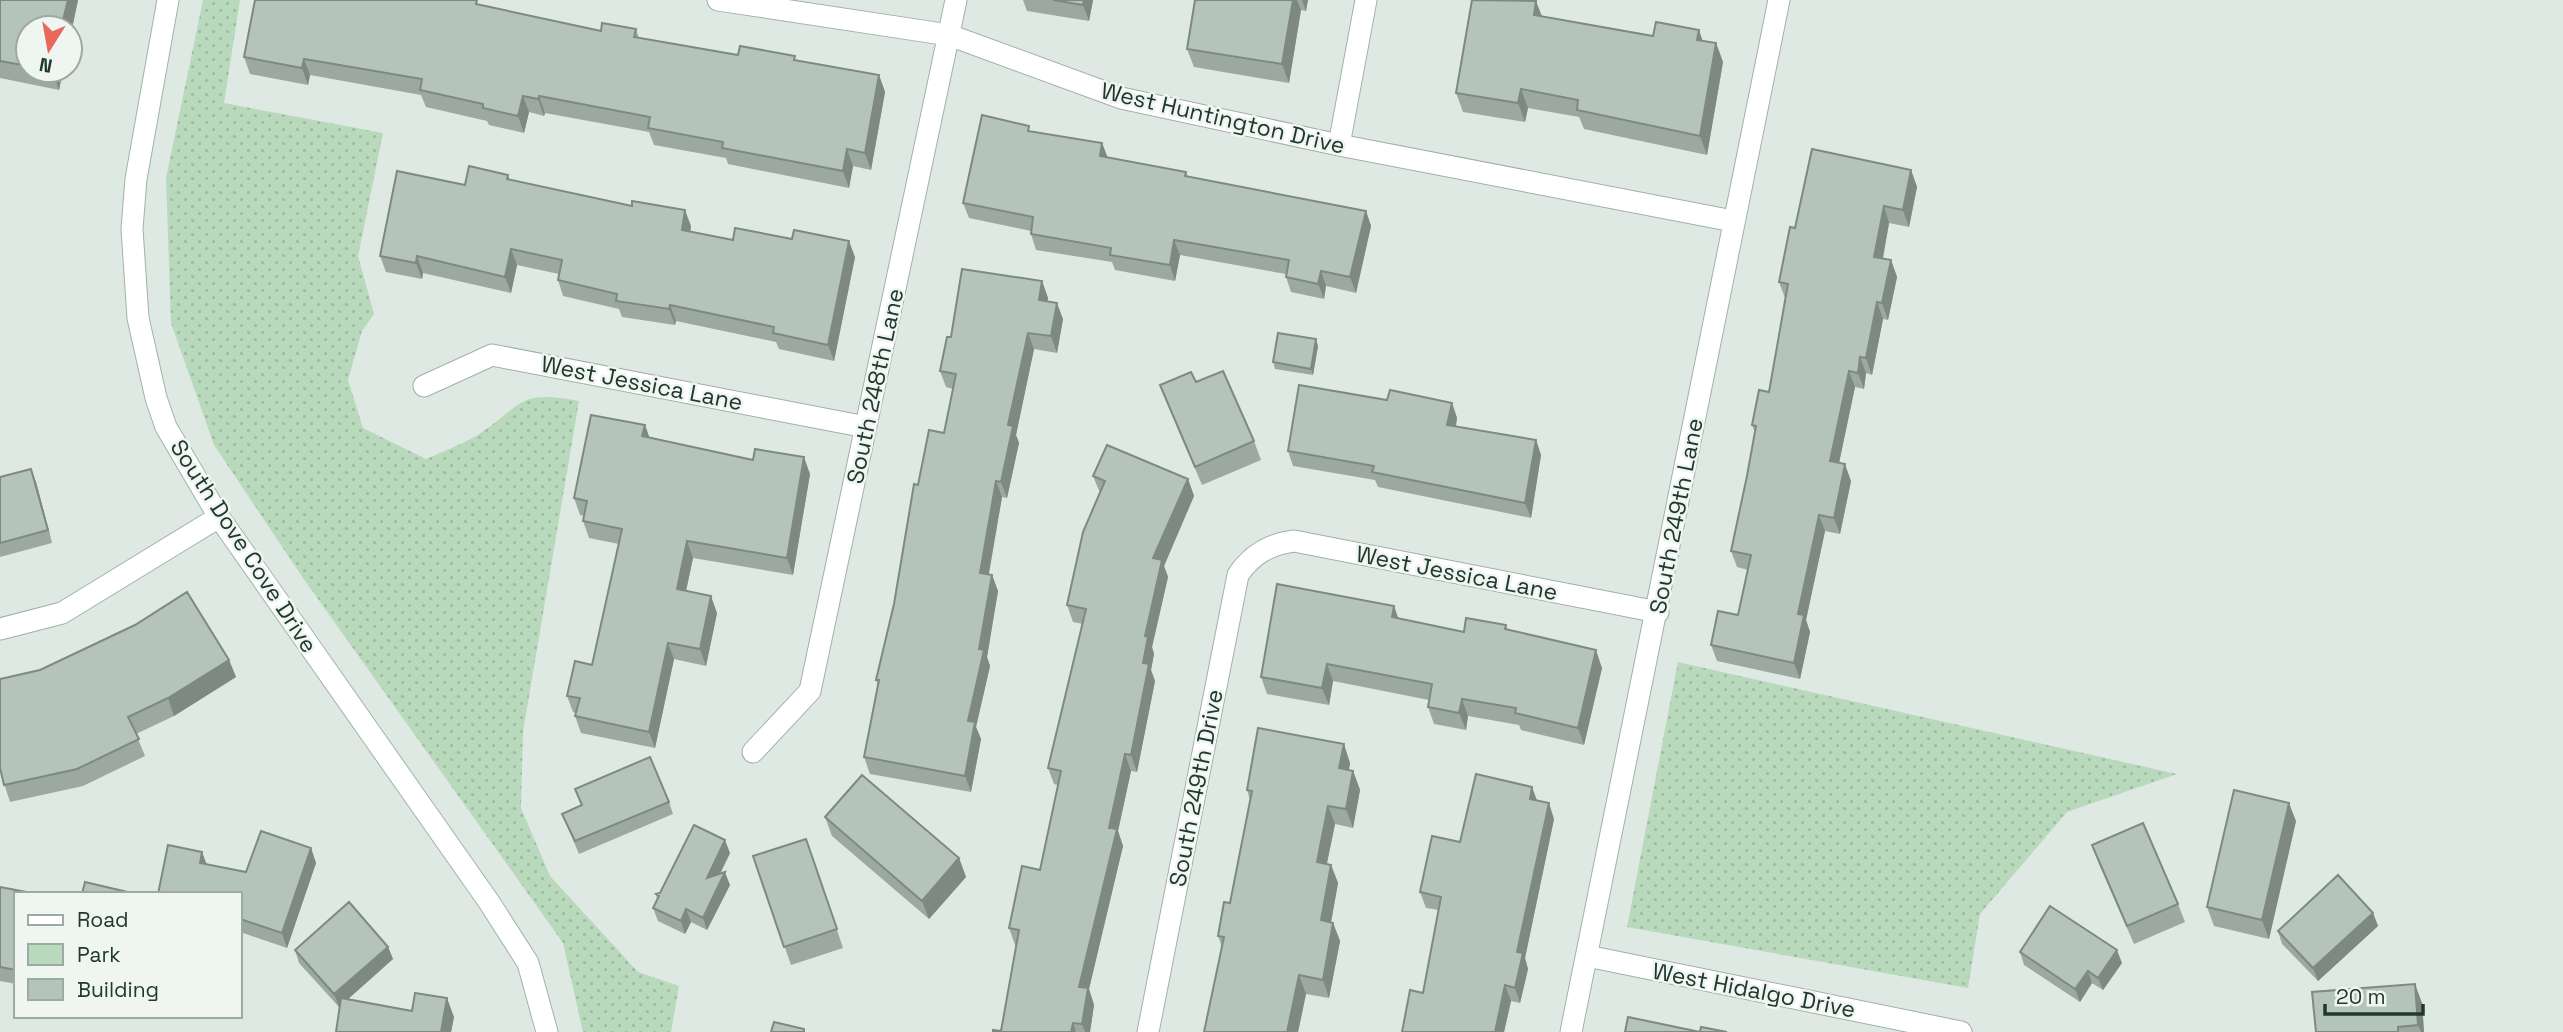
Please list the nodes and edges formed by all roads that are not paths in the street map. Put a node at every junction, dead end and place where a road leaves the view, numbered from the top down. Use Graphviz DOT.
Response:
graph roads {
  1 [pos="169,0"];
  2 [pos="718,0"];
  3 [pos="956,0"];
  4 [pos="1366,0"];
  5 [pos="1779,0"];
  6 [pos="949,35"];
  7 [pos="1339,145"];
  8 [pos="1733,221"];
  9 [pos="424,386"];
  10 [pos="866,427"];
  11 [pos="219,517"];
  12 [pos="1259,552"];
  13 [pos="1658,612"];
  14 [pos="0,629"];
  15 [pos="753,752"];
  16 [pos="1587,956"];
  17 [pos="547,1032"];
  18 [pos="1148,1032"];
  19 [pos="1572,1032"];
  20 [pos="1961,1032"];
  1 -- 11 [label="street, South Dove Cove Drive"];
  2 -- 6 [label="street, West Huntington Drive"];
  3 -- 6 [label="street, South 248th Lane"];
  4 -- 7 [label="street"];
  5 -- 8 [label="street, South 249th Lane"];
  6 -- 7 [label="street, West Huntington Drive"];
  6 -- 10 [label="street, South 248th Lane"];
  7 -- 8 [label="street, West Huntington Drive"];
  8 -- 13 [label="street, South 249th Lane"];
  9 -- 10 [label="street, West Jessica Lane"];
  10 -- 15 [label="street, South 248th Lane"];
  11 -- 14 [label="street"];
  11 -- 17 [label="street, South Dove Cove Drive"];
  12 -- 13 [label="street, West Jessica Lane"];
  12 -- 18 [label="street, South 249th Drive"];
  13 -- 16 [label="street, South 249th Lane"];
  16 -- 19 [label="street, South 249th Lane"];
  16 -- 20 [label="street, West Hidalgo Drive"];
}
